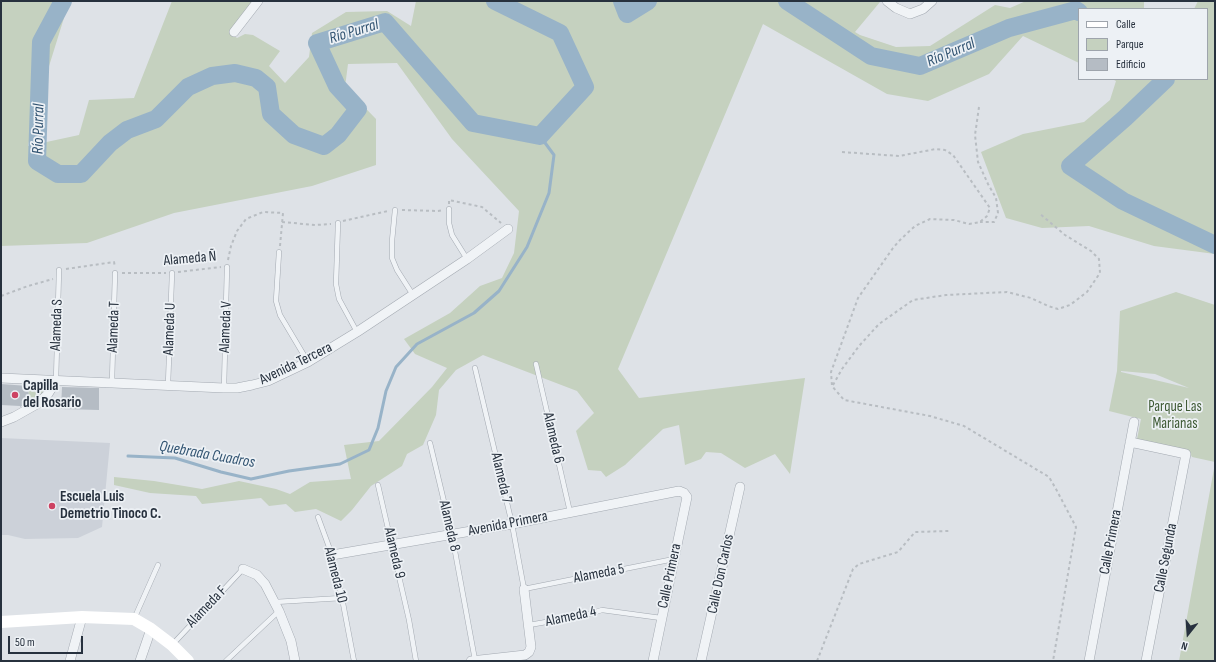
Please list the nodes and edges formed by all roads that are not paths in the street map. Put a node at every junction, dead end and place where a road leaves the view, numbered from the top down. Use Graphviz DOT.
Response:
graph roads {
  1 [pos="258,1"];
  2 [pos="887,1"];
  3 [pos="932,1"];
  4 [pos="234,32"];
  5 [pos="449,209"];
  6 [pos="395,210"];
  7 [pos="338,223"];
  8 [pos="508,228"];
  9 [pos="279,252"];
  10 [pos="467,259"];
  11 [pos="227,267"];
  12 [pos="59,270"];
  13 [pos="115,273"];
  14 [pos="172,273"];
  15 [pos="413,295"];
  16 [pos="357,332"];
  17 [pos="308,362"];
  18 [pos="536,364"];
  19 [pos="476,368"];
  20 [pos="1,378"];
  21 [pos="56,381"];
  22 [pos="112,382"];
  23 [pos="168,384"];
  24 [pos="224,388"];
  25 [pos="1,422"];
  26 [pos="1134,422"];
  27 [pos="1130,442"];
  28 [pos="430,444"];
  29 [pos="378,485"];
  30 [pos="740,487"];
  31 [pos="684,493"];
  32 [pos="570,512"];
  33 [pos="318,517"];
  34 [pos="512,524"];
  35 [pos="452,535"];
  36 [pos="393,545"];
  37 [pos="332,555"];
  38 [pos="674,559"];
  39 [pos="158,565"];
  40 [pos="243,569"];
  41 [pos="524,589"];
  42 [pos="342,598"];
  43 [pos="277,607"];
  44 [pos="82,617"];
  45 [pos="661,618"];
  46 [pos="134,619"];
  47 [pos="1,622"];
  48 [pos="529,625"];
  49 [pos="152,629"];
  50 [pos="172,645"];
  51 [pos="512,659"];
  52 [pos="70,661"];
  53 [pos="140,661"];
  54 [pos="188,661"];
  55 [pos="226,661"];
  56 [pos="295,661"];
  57 [pos="354,661"];
  58 [pos="416,661"];
  59 [pos="474,661"];
  60 [pos="653,661"];
  61 [pos="702,661"];
  62 [pos="1089,661"];
  63 [pos="1146,661"];
  1 -- 4 [label="street"];
  2 -- 3 [label="street"];
  5 -- 10 [label="lane"];
  6 -- 15 [label="lane"];
  7 -- 16 [label="lane"];
  8 -- 10 [label="street, Avenida Tercera"];
  9 -- 17 [label="lane"];
  10 -- 15 [label="street, Avenida Tercera"];
  11 -- 24 [label="lane, Alameda V"];
  12 -- 21 [label="lane, Alameda S"];
  13 -- 22 [label="lane, Alameda T"];
  14 -- 23 [label="lane, Alameda U"];
  15 -- 16 [label="street, Avenida Tercera"];
  16 -- 17 [label="street, Avenida Tercera"];
  17 -- 24 [label="street, Avenida Tercera"];
  18 -- 32 [label="lane, Alameda 6"];
  19 -- 34 [label="lane, Alameda 7"];
  20 -- 21 [label="street, Avenida Tercera"];
  21 -- 22 [label="street, Avenida Tercera"];
  21 -- 25 [label="street"];
  22 -- 23 [label="street, Avenida Tercera"];
  23 -- 24 [label="street, Avenida Tercera"];
  26 -- 27 [label="street, Calle Primera"];
  27 -- 62 [label="street, Calle Primera"];
  27 -- 63 [label="street, Calle Segunda"];
  28 -- 35 [label="lane, Alameda 8"];
  29 -- 36 [label="lane, Alameda 9"];
  30 -- 61 [label="street, Calle Don Carlos"];
  31 -- 32 [label="street, Avenida Primera"];
  31 -- 38 [label="street, Calle Primera"];
  32 -- 34 [label="street, Avenida Primera"];
  33 -- 37 [label="lane, Alameda 10"];
  34 -- 35 [label="street, Avenida Primera"];
  34 -- 41 [label="lane, Alameda 7"];
  35 -- 36 [label="street, Avenida Primera"];
  35 -- 59 [label="lane, Alameda 8"];
  36 -- 37 [label="street, Avenida Primera"];
  36 -- 58 [label="lane, Alameda 9"];
  37 -- 42 [label="lane, Alameda 10"];
  38 -- 41 [label="lane, Alameda 5"];
  38 -- 45 [label="street, Calle Primera"];
  39 -- 46 [label="lane"];
  40 -- 43 [label="street"];
  40 -- 50 [label="lane, Alameda F"];
  41 -- 48 [label="street"];
  42 -- 43 [label="lane"];
  42 -- 57 [label="lane, Alameda 10"];
  43 -- 55 [label="lane"];
  43 -- 56 [label="street"];
  44 -- 46 [label="street"];
  44 -- 47 [label="street"];
  44 -- 52 [label="street"];
  45 -- 48 [label="lane, Alameda 4"];
  45 -- 60 [label="street, Calle Primera"];
  46 -- 49 [label="street"];
  48 -- 51 [label="street"];
  49 -- 50 [label="street"];
  49 -- 53 [label="street"];
  50 -- 54 [label="street"];
  51 -- 59 [label="street"];
}
